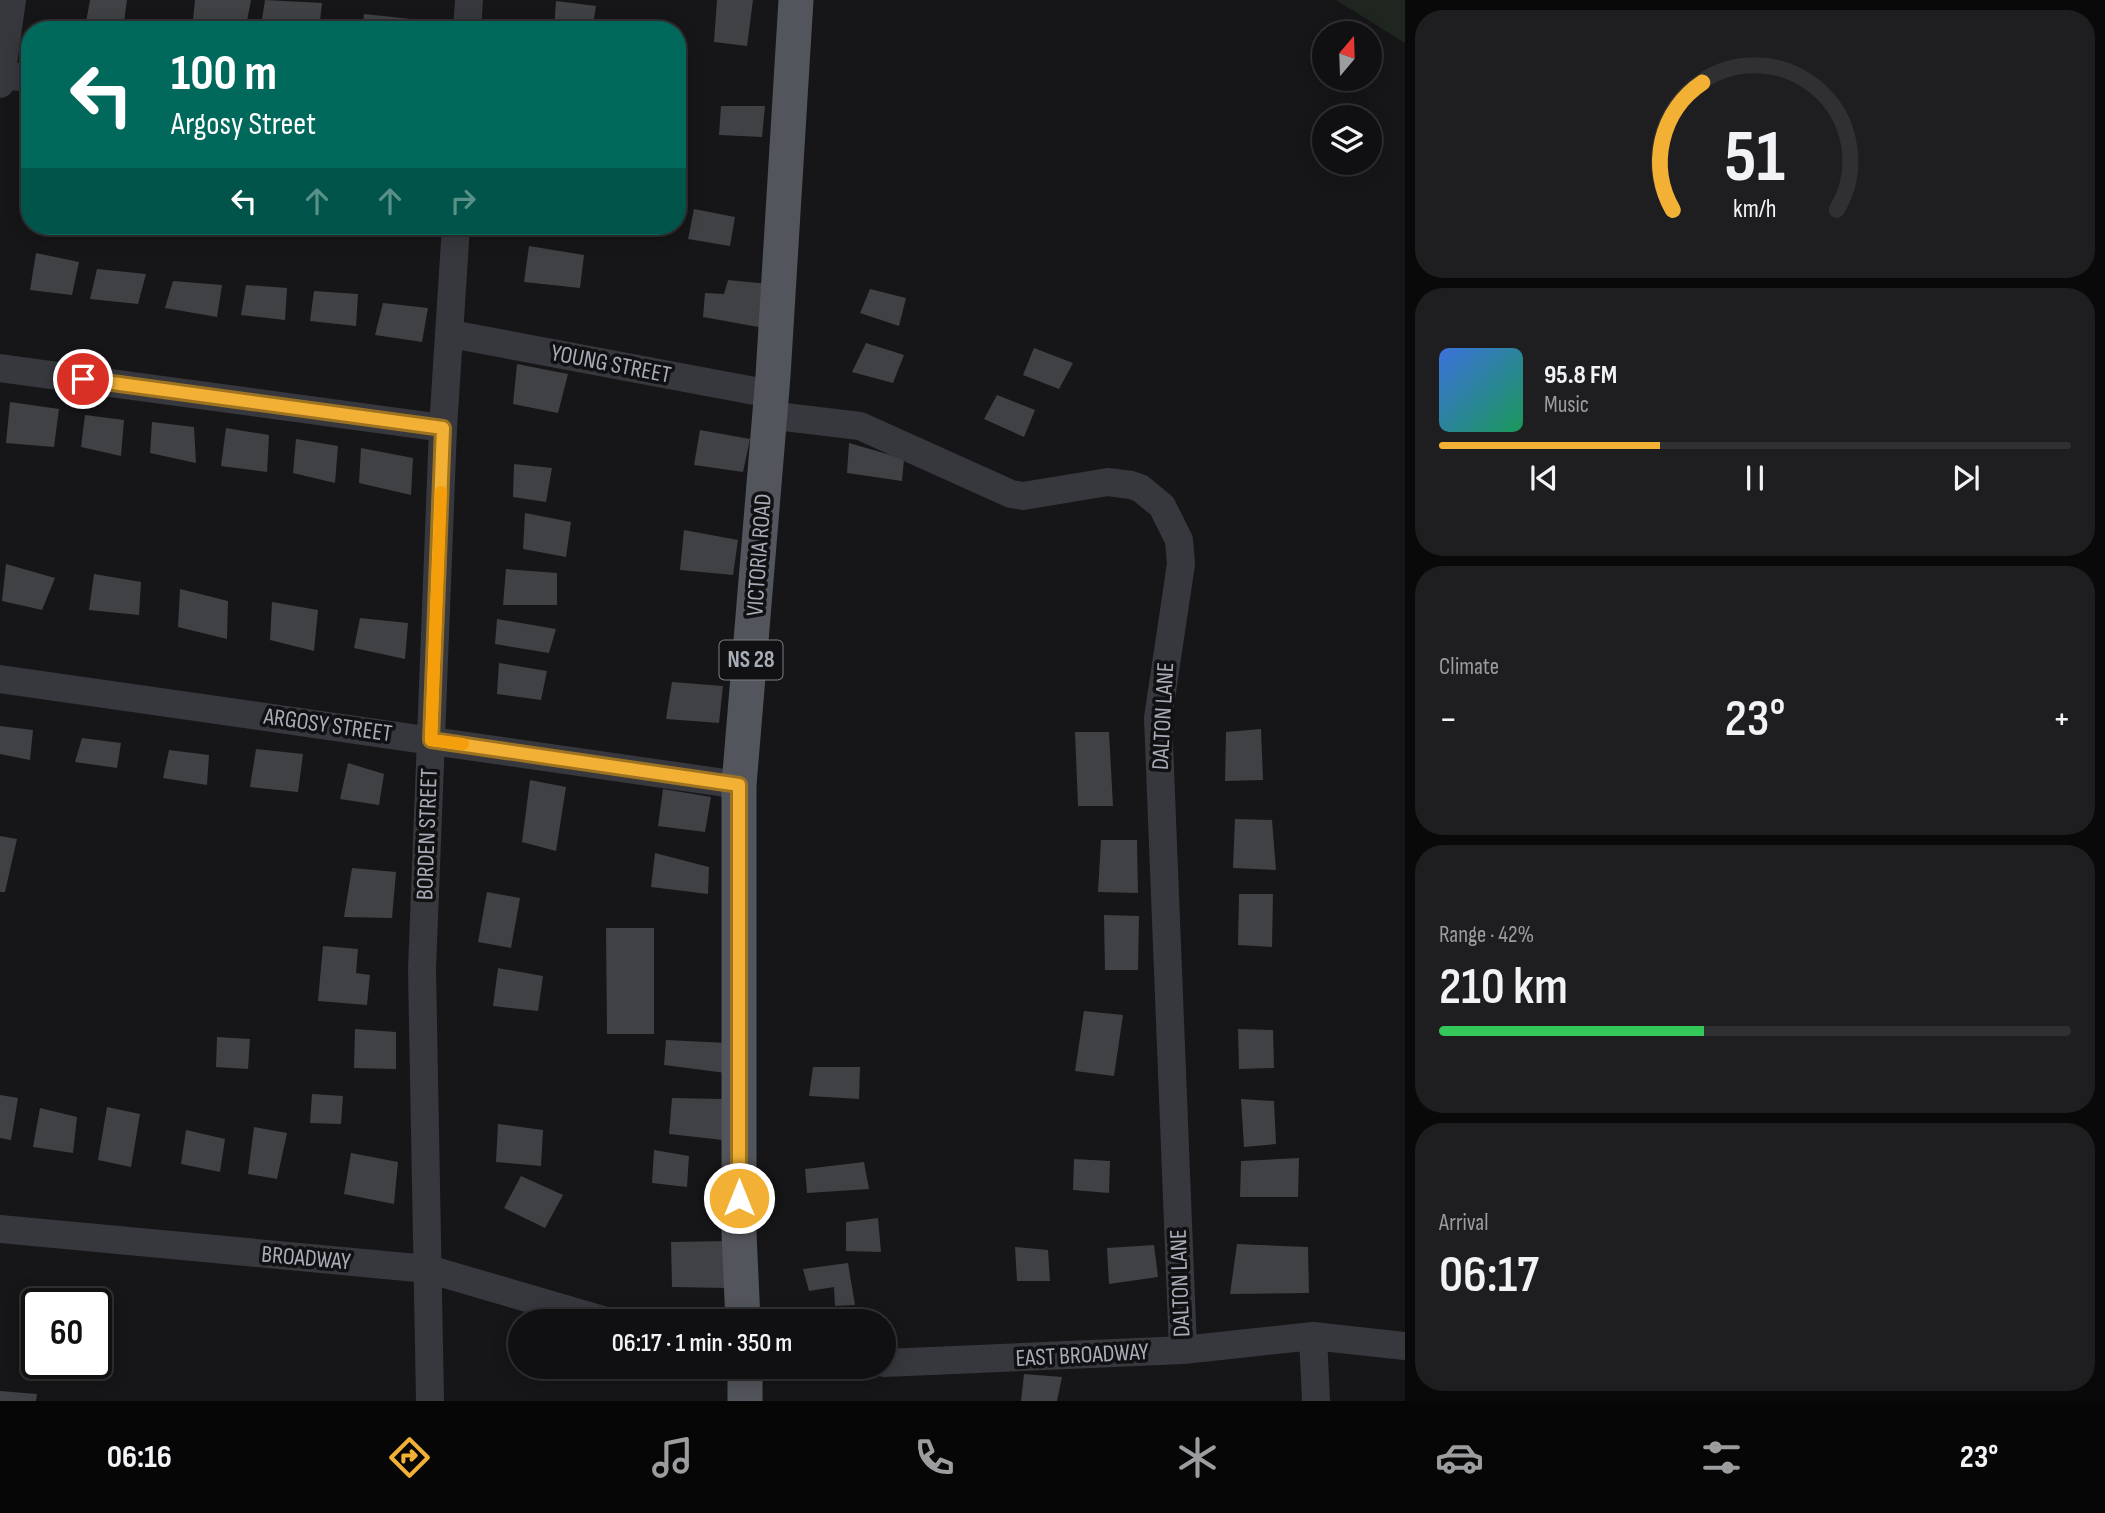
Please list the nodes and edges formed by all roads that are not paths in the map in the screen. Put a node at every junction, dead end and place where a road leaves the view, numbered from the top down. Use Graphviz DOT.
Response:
graph roads {
  1 [pos="12,0"];
  2 [pos="470,0"];
  3 [pos="796,0"];
  4 [pos="468,21"];
  5 [pos="21,78"];
  6 [pos="1,79"];
  7 [pos="456,235"];
  8 [pos="451,334"];
  9 [pos="0,368"];
  10 [pos="770,404"];
  11 [pos="443,428"];
  12 [pos="0,679"];
  13 [pos="431,740"];
  14 [pos="739,785"];
  15 [pos="0,1229"];
  16 [pos="428,1269"];
  17 [pos="565,1309"];
  18 [pos="742,1309"];
  19 [pos="1313,1336"];
  20 [pos="1405,1346"];
  21 [pos="1183,1350"];
  22 [pos="896,1362"];
  23 [pos="744,1379"];
  24 [pos="430,1401"];
  25 [pos="745,1401"];
  26 [pos="1316,1401"];
  1 -- 6 [label="street"];
  2 -- 4 [label="street"];
  3 -- 10 [label="main road, VICTORIA ROAD / NS 28"];
  5 -- 6 [label="street"];
  7 -- 8 [label="street, BORDEN STREET"];
  8 -- 10 [label="street, YOUNG STREET"];
  8 -- 11 [label="street, BORDEN STREET"];
  9 -- 11 [label="street"];
  10 -- 14 [label="main road, VICTORIA ROAD / NS 28"];
  10 -- 21 [label="street, DALTON LANE"];
  11 -- 13 [label="street, BORDEN STREET"];
  12 -- 13 [label="street, ARGOSY STREET"];
  13 -- 14 [label="street, ARGOSY STREET"];
  13 -- 16 [label="street, BORDEN STREET"];
  14 -- 18 [label="main road, VICTORIA ROAD / NS 28"];
  15 -- 16 [label="street, BROADWAY"];
  16 -- 17 [label="street, BROADWAY"];
  16 -- 24 [label="street, BORDEN STREET"];
  19 -- 20 [label="street, EAST BROADWAY"];
  19 -- 21 [label="street, EAST BROADWAY"];
  19 -- 26 [label="street"];
  21 -- 22 [label="street, EAST BROADWAY"];
  23 -- 25 [label="main road"];
}
